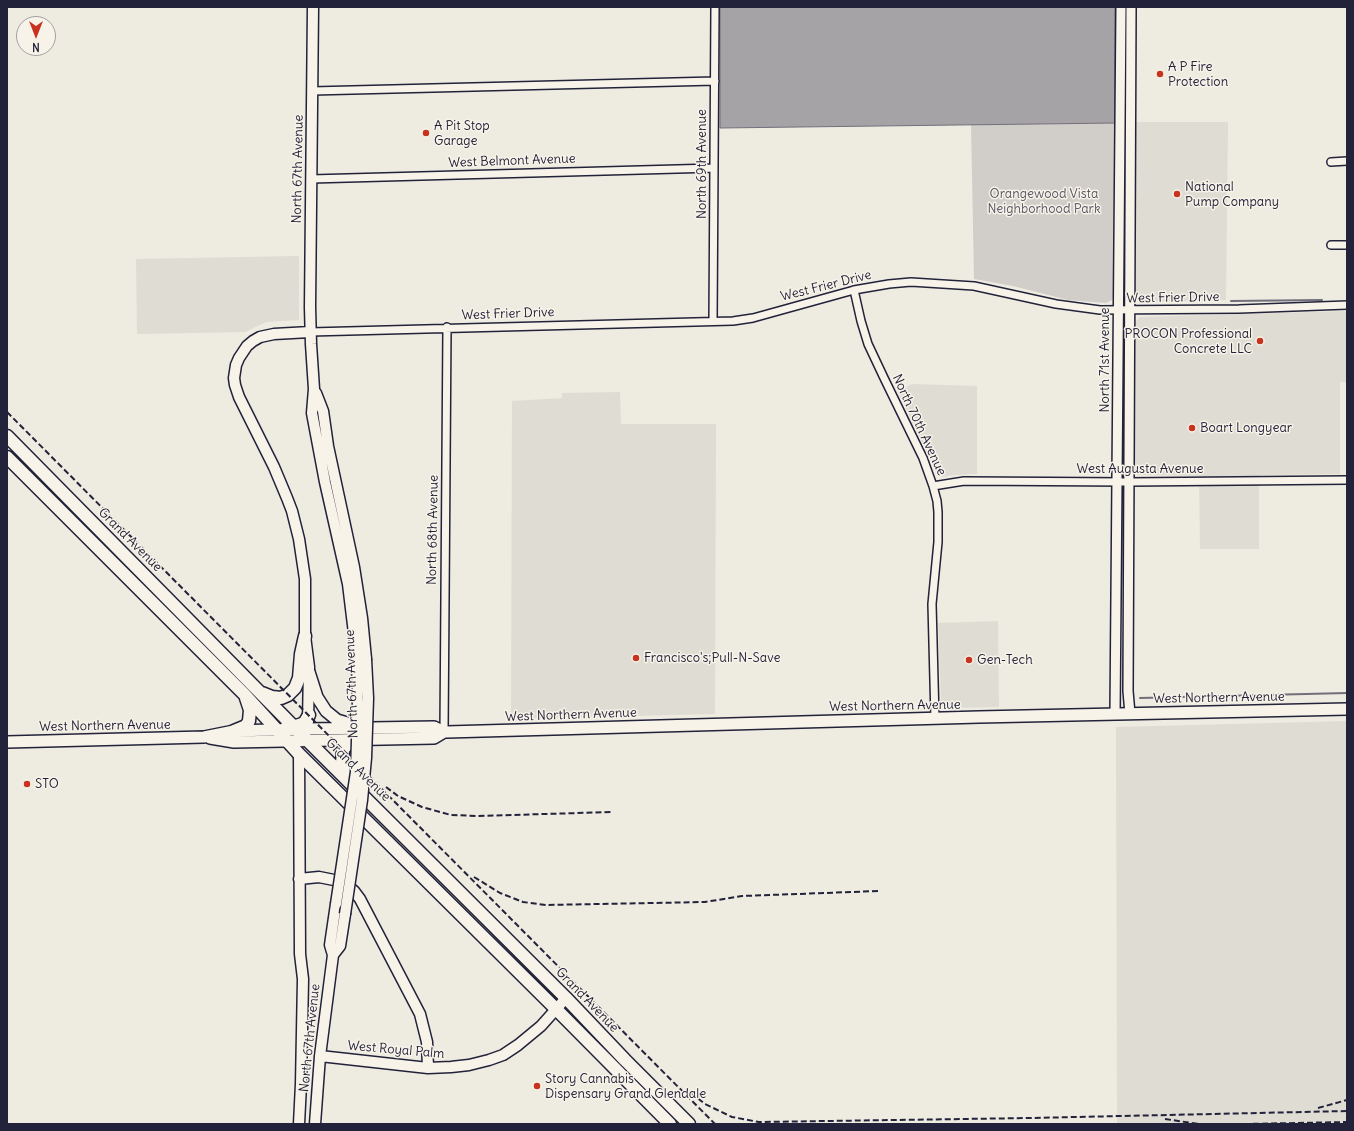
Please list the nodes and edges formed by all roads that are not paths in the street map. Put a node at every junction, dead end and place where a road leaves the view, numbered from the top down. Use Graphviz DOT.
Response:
graph roads {
  1 [pos="313,7"];
  2 [pos="715,7"];
  3 [pos="1121,7"];
  4 [pos="1131,7"];
  5 [pos="715,81"];
  6 [pos="312,91"];
  7 [pos="1347,161"];
  8 [pos="1331,162"];
  9 [pos="714,168"];
  10 [pos="311,179"];
  11 [pos="1119,219"];
  12 [pos="1130,219"];
  13 [pos="1331,245"];
  14 [pos="1347,245"];
  15 [pos="854,290"];
  16 [pos="1347,306"];
  17 [pos="1118,310"];
  18 [pos="1130,310"];
  19 [pos="713,321"];
  20 [pos="447,327"];
  21 [pos="310,332"];
  22 [pos="1118,379"];
  23 [pos="1130,379"];
  24 [pos="7,436"];
  25 [pos="7,457"];
  26 [pos="1347,480"];
  27 [pos="1118,482"];
  28 [pos="1129,482"];
  29 [pos="933,486"];
  30 [pos="305,636"];
  31 [pos="362,658"];
  32 [pos="309,672"];
  33 [pos="262,693"];
  34 [pos="245,696"];
  35 [pos="1347,709"];
  36 [pos="1115,714"];
  37 [pos="1130,714"];
  38 [pos="309,715"];
  39 [pos="935,719"];
  40 [pos="268,721"];
  41 [pos="376,728"];
  42 [pos="277,730"];
  43 [pos="234,731"];
  44 [pos="302,732"];
  45 [pos="444,732"];
  46 [pos="204,737"];
  47 [pos="361,739"];
  48 [pos="287,741"];
  49 [pos="7,742"];
  50 [pos="299,754"];
  51 [pos="360,792"];
  52 [pos="299,879"];
  53 [pos="333,955"];
  54 [pos="566,998"];
  55 [pos="556,1009"];
  56 [pos="320,1056"];
  57 [pos="428,1068"];
  58 [pos="299,1124"];
  59 [pos="315,1124"];
  60 [pos="670,1124"];
  61 [pos="689,1124"];
  1 -- 6 [label="main road, North 67th Avenue"];
  2 -- 5 [label="street, North 69th Avenue"];
  3 -- 11 [label="street, North 71st Avenue"];
  4 -- 12 [label="street, North 71st Avenue"];
  5 -- 6 [label="street"];
  5 -- 9 [label="street, North 69th Avenue"];
  6 -- 10 [label="main road, North 67th Avenue"];
  7 -- 8 [label="street"];
  9 -- 10 [label="street, West Belmont Avenue"];
  9 -- 19 [label="street, North 69th Avenue"];
  10 -- 21 [label="main road, North 67th Avenue"];
  11 -- 12 [label="street"];
  11 -- 17 [label="street, North 71st Avenue"];
  12 -- 18 [label="street, North 71st Avenue"];
  13 -- 14 [label="street"];
  15 -- 17 [label="street, West Frier Drive"];
  15 -- 19 [label="street, West Frier Drive"];
  15 -- 29 [label="street, North 70th Avenue"];
  16 -- 18 [label="street, West Frier Drive"];
  17 -- 18 [label="street, West Frier Drive"];
  17 -- 22 [label="street, North 71st Avenue"];
  18 -- 23 [label="street, North 71st Avenue"];
  19 -- 20 [label="street, West Frier Drive"];
  20 -- 21 [label="street, West Frier Drive"];
  20 -- 45 [label="street, North 68th Avenue"];
  21 -- 30 [label="main road"];
  21 -- 31 [label="main road, North 67th Avenue"];
  22 -- 23 [label="street"];
  22 -- 27 [label="street, North 71st Avenue"];
  23 -- 28 [label="street, North 71st Avenue"];
  24 -- 33 [label="highway, Grand Avenue"];
  25 -- 34 [label="highway"];
  26 -- 28 [label="street, West Augusta Avenue"];
  27 -- 28 [label="street, West Augusta Avenue"];
  27 -- 29 [label="street, West Augusta Avenue"];
  27 -- 36 [label="street, North 71st Avenue"];
  28 -- 37 [label="street, North 71st Avenue"];
  29 -- 39 [label="street, North 70th Avenue"];
  30 -- 32 [label="main road"];
  30 -- 33 [label="highway"];
  31 -- 53 [label="main road, North 67th Avenue, bridge"];
  31 -- 53 [label="main road, North 67th Avenue, bridge"];
  32 -- 38 [label="main road"];
  32 -- 41 [label="main road"];
  33 -- 44 [label="highway, Grand Avenue"];
  34 -- 40 [label="highway"];
  34 -- 43 [label="highway"];
  35 -- 37 [label="main road, West Northern Avenue"];
  36 -- 37 [label="main road, West Northern Avenue"];
  36 -- 39 [label="main road, West Northern Avenue"];
  38 -- 44 [label="highway"];
  39 -- 45 [label="main road, West Northern Avenue"];
  40 -- 42 [label="highway"];
  40 -- 44 [label="highway"];
  41 -- 44 [label="main road, West Northern Avenue"];
  41 -- 45 [label="main road, West Northern Avenue"];
  42 -- 43 [label="main road, West Northern Avenue"];
  42 -- 44 [label="main road, West Northern Avenue"];
  42 -- 48 [label="highway"];
  43 -- 46 [label="main road, West Northern Avenue"];
  44 -- 47 [label="main road, West Northern Avenue"];
  44 -- 48 [label="main road, West Northern Avenue"];
  44 -- 50 [label="main road"];
  44 -- 51 [label="highway, Grand Avenue"];
  45 -- 47 [label="main road, West Northern Avenue"];
  46 -- 48 [label="main road, West Northern Avenue"];
  46 -- 49 [label="main road, West Northern Avenue"];
  47 -- 51 [label="highway"];
  48 -- 50 [label="highway"];
  50 -- 52 [label="main road, North 67th Avenue"];
  50 -- 55 [label="highway"];
  51 -- 54 [label="highway, Grand Avenue"];
  52 -- 57 [label="main road"];
  52 -- 58 [label="main road, North 67th Avenue"];
  53 -- 56 [label="main road, North 67th Avenue"];
  54 -- 55 [label="main road, West Royal Palm"];
  54 -- 61 [label="highway, Grand Avenue"];
  55 -- 57 [label="main road, West Royal Palm"];
  55 -- 60 [label="highway"];
  56 -- 57 [label="main road, West Royal Palm"];
  56 -- 59 [label="main road, North 67th Avenue"];
}
